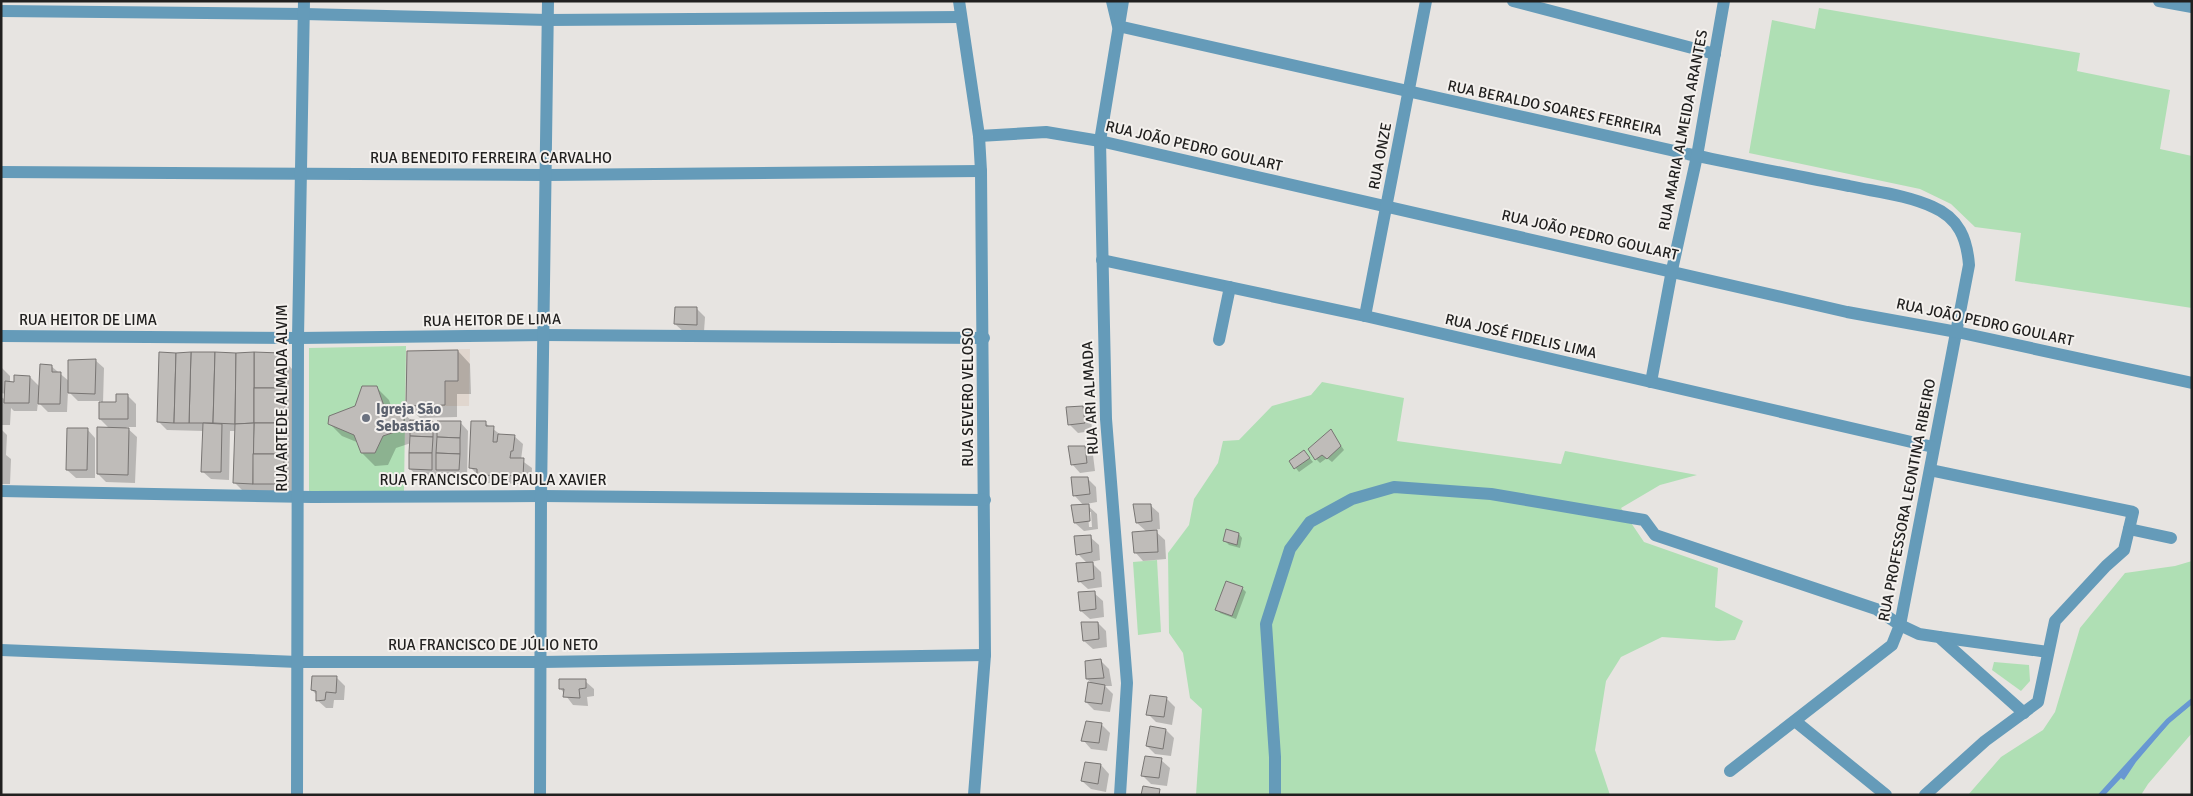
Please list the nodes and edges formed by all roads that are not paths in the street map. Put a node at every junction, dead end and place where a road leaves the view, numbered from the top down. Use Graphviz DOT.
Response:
graph roads {
  1 [pos="548,1"];
  2 [pos="959,1"];
  3 [pos="1112,1"];
  4 [pos="1123,1"];
  5 [pos="1426,1"];
  6 [pos="1513,1"];
  7 [pos="1724,1"];
  8 [pos="2159,1"];
  9 [pos="2192,7"];
  10 [pos="304,8"];
  11 [pos="1,11"];
  12 [pos="961,17"];
  13 [pos="548,20"];
  14 [pos="1118,26"];
  15 [pos="1715,54"];
  16 [pos="1409,93"];
  17 [pos="979,136"];
  18 [pos="1100,141"];
  19 [pos="1697,156"];
  20 [pos="981,171"];
  21 [pos="1,172"];
  22 [pos="302,174"];
  23 [pos="546,175"];
  24 [pos="1387,205"];
  25 [pos="1967,246"];
  26 [pos="1102,260"];
  27 [pos="1672,270"];
  28 [pos="1230,287"];
  29 [pos="1365,316"];
  30 [pos="1957,332"];
  31 [pos="544,335"];
  32 [pos="1,336"];
  33 [pos="298,338"];
  34 [pos="984,338"];
  35 [pos="1220,340"];
  36 [pos="1651,382"];
  37 [pos="2192,383"];
  38 [pos="1933,446"];
  39 [pos="1930,470"];
  40 [pos="1,492"];
  41 [pos="541,496"];
  42 [pos="298,497"];
  43 [pos="985,500"];
  44 [pos="2129,529"];
  45 [pos="2171,538"];
  46 [pos="1900,625"];
  47 [pos="1939,637"];
  48 [pos="1,650"];
  49 [pos="2048,652"];
  50 [pos="985,655"];
  51 [pos="298,662"];
  52 [pos="542,662"];
  53 [pos="2024,713"];
  54 [pos="1795,721"];
  55 [pos="1730,771"];
  56 [pos="297,795"];
  57 [pos="540,795"];
  58 [pos="974,795"];
  59 [pos="1120,795"];
  60 [pos="1275,795"];
  61 [pos="1886,795"];
  62 [pos="1925,795"];
  1 -- 13 [label="street"];
  2 -- 12 [label="street, RUA SEVERO VELOSO"];
  3 -- 14 [label="street"];
  4 -- 14 [label="street, RUA ARI ALMADA"];
  5 -- 16 [label="street, RUA ONZE"];
  6 -- 15 [label="street"];
  7 -- 15 [label="street, RUA MARIA ALMEIDA ARANTES"];
  8 -- 9 [label="street"];
  10 -- 11 [label="street"];
  10 -- 13 [label="street"];
  10 -- 22 [label="street, RUA ARTEDE ALMADA ALVIM"];
  12 -- 13 [label="street"];
  12 -- 17 [label="street, RUA SEVERO VELOSO"];
  13 -- 23 [label="street"];
  14 -- 16 [label="street, RUA BERALDO SOARES FERREIRA"];
  14 -- 18 [label="street, RUA ARI ALMADA"];
  15 -- 19 [label="street, RUA MARIA ALMEIDA ARANTES"];
  16 -- 19 [label="street, RUA BERALDO SOARES FERREIRA"];
  16 -- 24 [label="street, RUA ONZE"];
  17 -- 18 [label="street, RUA JOÃO PEDRO GOULART"];
  17 -- 20 [label="street, RUA SEVERO VELOSO"];
  18 -- 24 [label="street, RUA JOÃO PEDRO GOULART"];
  18 -- 26 [label="street, RUA ARI ALMADA"];
  19 -- 25 [label="street, RUA BERALDO SOARES FERREIRA"];
  19 -- 27 [label="street, RUA MARIA ALMEIDA ARANTES"];
  20 -- 23 [label="street, RUA BENEDITO FERREIRA CARVALHO"];
  20 -- 34 [label="street, RUA SEVERO VELOSO"];
  21 -- 22 [label="street, RUA BENEDITO FERREIRA CARVALHO"];
  22 -- 23 [label="street, RUA BENEDITO FERREIRA CARVALHO"];
  22 -- 33 [label="street, RUA ARTEDE ALMADA ALVIM"];
  23 -- 31 [label="street"];
  24 -- 27 [label="street, RUA JOÃO PEDRO GOULART"];
  24 -- 29 [label="street, RUA ONZE"];
  25 -- 30 [label="street, RUA PROFESSORA LEONTINA RIBEIRO"];
  26 -- 28 [label="street, RUA JOSÉ FIDELIS LIMA"];
  26 -- 59 [label="street, RUA ARI ALMADA"];
  27 -- 30 [label="street, RUA JOÃO PEDRO GOULART"];
  27 -- 36 [label="street, RUA MARIA ALMEIDA ARANTES"];
  28 -- 29 [label="street, RUA JOSÉ FIDELIS LIMA"];
  28 -- 35 [label="street"];
  29 -- 36 [label="street, RUA JOSÉ FIDELIS LIMA"];
  30 -- 37 [label="street, RUA JOÃO PEDRO GOULART"];
  30 -- 38 [label="street, RUA PROFESSORA LEONTINA RIBEIRO"];
  31 -- 33 [label="street, RUA HEITOR DE LIMA"];
  31 -- 34 [label="street, RUA HEITOR DE LIMA"];
  31 -- 41 [label="street"];
  32 -- 33 [label="street, RUA HEITOR DE LIMA"];
  33 -- 42 [label="street, RUA ARTEDE ALMADA ALVIM"];
  34 -- 43 [label="street, RUA SEVERO VELOSO"];
  36 -- 38 [label="street, RUA JOSÉ FIDELIS LIMA"];
  38 -- 39 [label="street, RUA PROFESSORA LEONTINA RIBEIRO"];
  39 -- 44 [label="street"];
  39 -- 46 [label="street, RUA PROFESSORA LEONTINA RIBEIRO"];
  40 -- 42 [label="street, RUA FRANCISCO DE PAULA XAVIER"];
  41 -- 42 [label="street, RUA FRANCISCO DE PAULA XAVIER"];
  41 -- 43 [label="street, RUA FRANCISCO DE PAULA XAVIER"];
  41 -- 52 [label="street"];
  42 -- 51 [label="street, RUA ARTEDE ALMADA ALVIM"];
  43 -- 50 [label="street, RUA SEVERO VELOSO"];
  44 -- 45 [label="street"];
  44 -- 49 [label="street"];
  46 -- 47 [label="street"];
  46 -- 54 [label="street, RUA PROFESSORA LEONTINA RIBEIRO"];
  46 -- 60 [label="street"];
  47 -- 49 [label="street"];
  47 -- 53 [label="street"];
  48 -- 51 [label="street, RUA FRANCISCO DE JÚLIO NETO"];
  49 -- 53 [label="street"];
  50 -- 52 [label="street, RUA FRANCISCO DE JÚLIO NETO"];
  50 -- 58 [label="street, RUA SEVERO VELOSO"];
  51 -- 52 [label="street, RUA FRANCISCO DE JÚLIO NETO"];
  51 -- 56 [label="street, RUA ARTEDE ALMADA ALVIM"];
  52 -- 57 [label="street"];
  53 -- 62 [label="street"];
  54 -- 55 [label="street, RUA PROFESSORA LEONTINA RIBEIRO"];
  54 -- 61 [label="street"];
}
